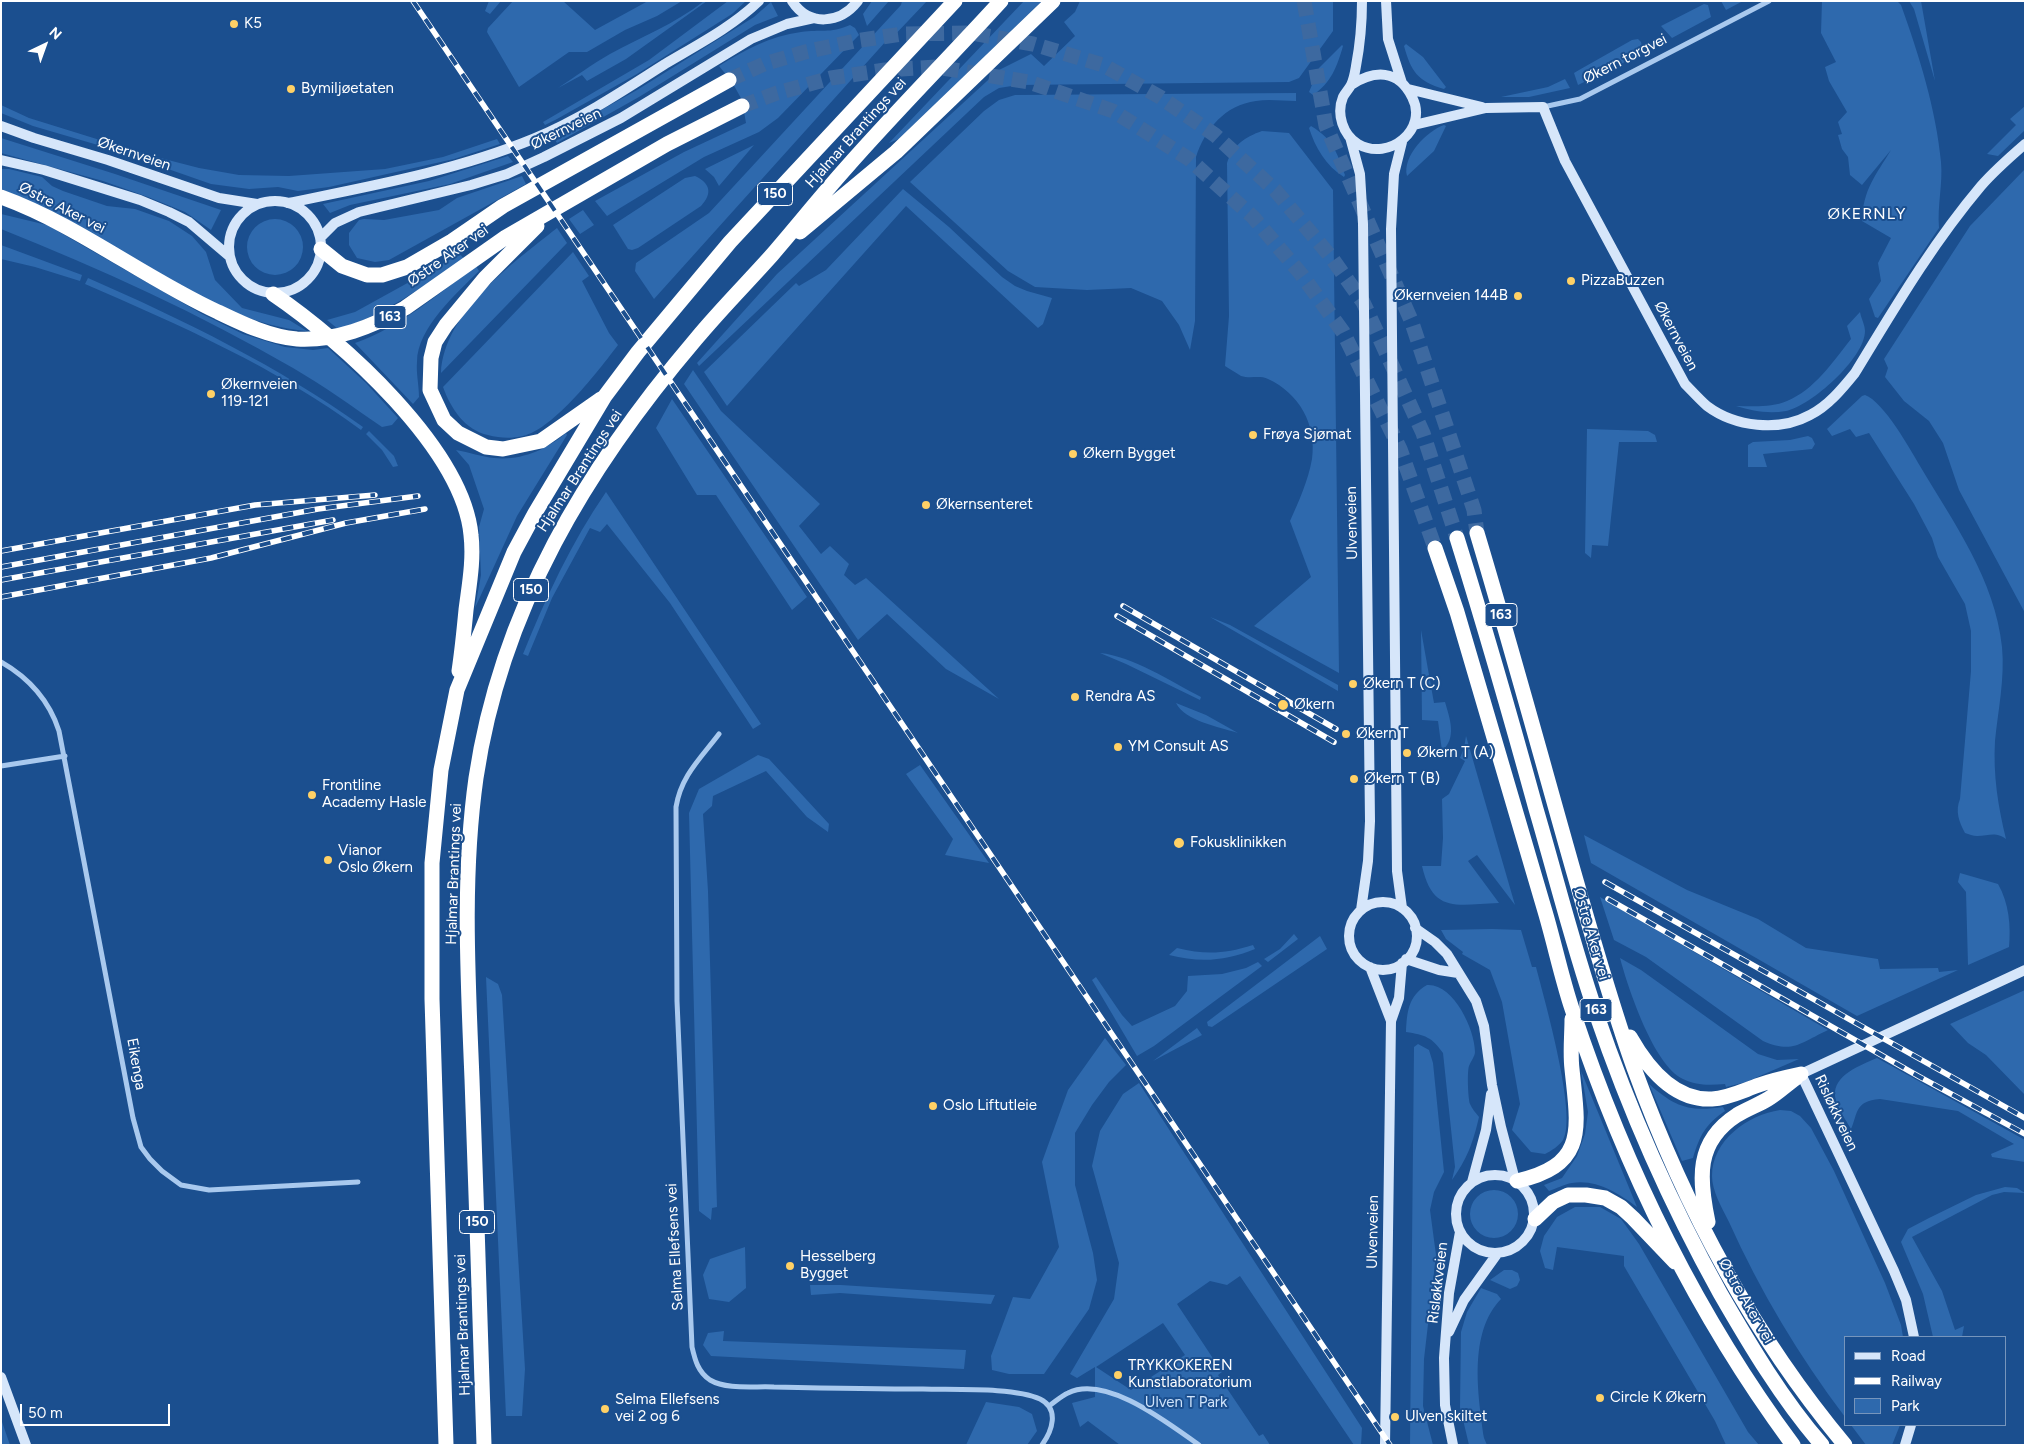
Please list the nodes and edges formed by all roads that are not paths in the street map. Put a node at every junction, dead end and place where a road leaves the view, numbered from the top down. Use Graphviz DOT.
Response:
graph roads {
  1 [pos="759,1"];
  2 [pos="792,1"];
  3 [pos="858,1"];
  4 [pos="955,1"];
  5 [pos="1002,1"];
  6 [pos="1053,1"];
  7 [pos="1362,1"];
  8 [pos="1386,1"];
  9 [pos="1769,1"];
  10 [pos="814,18"];
  11 [pos="729,80"];
  12 [pos="1351,85"];
  13 [pos="1405,86"];
  14 [pos="742,106"];
  15 [pos="1486,108"];
  16 [pos="1543,108"];
  17 [pos="1414,125"];
  18 [pos="1,126"];
  19 [pos="1350,137"];
  20 [pos="1402,142"];
  21 [pos="2025,144"];
  22 [pos="1,160"];
  23 [pos="1,197"];
  24 [pos="288,203"];
  25 [pos="257,204"];
  26 [pos="557,207"];
  27 [pos="320,243"];
  28 [pos="774,253"];
  29 [pos="229,256"];
  30 [pos="273,294"];
  31 [pos="605,396"];
  32 [pos="1478,533"];
  33 [pos="1457,538"];
  34 [pos="1435,548"];
  35 [pos="1,662"];
  36 [pos="457,690"];
  37 [pos="719,734"];
  38 [pos="65,756"];
  39 [pos="1,766"];
  40 [pos="1402,908"];
  41 [pos="1360,910"];
  42 [pos="1415,928"];
  43 [pos="1404,961"];
  44 [pos="1370,967"];
  45 [pos="2025,970"];
  46 [pos="1458,973"];
  47 [pos="1572,1007"];
  48 [pos="1616,1014"];
  49 [pos="1391,1020"];
  50 [pos="1801,1074"];
  51 [pos="1492,1086"];
  52 [pos="1516,1180"];
  53 [pos="358,1182"];
  54 [pos="1472,1182"];
  55 [pos="1535,1218"];
  56 [pos="1460,1232"];
  57 [pos="1711,1241"];
  58 [pos="1497,1254"];
  59 [pos="1686,1274"];
  60 [pos="1914,1336"];
  61 [pos="1447,1338"];
  62 [pos="1,1377"];
  63 [pos="1049,1406"];
  64 [pos="1911,1426"];
  65 [pos="26,1445"];
  66 [pos="446,1445"];
  67 [pos="484,1445"];
  68 [pos="1042,1445"];
  69 [pos="1198,1445"];
  70 [pos="1385,1445"];
  71 [pos="1453,1445"];
  72 [pos="1793,1445"];
  73 [pos="1822,1445"];
  74 [pos="1845,1445"];
  75 [pos="1905,1445"];
  1 -- 24 [label="main road, Økernveien"];
  2 -- 10 [label="main road"];
  3 -- 10 [label="main road, Økernveien"];
  4 -- 31 [label="highway, Hjalmar Brantings vei / 150"];
  5 -- 28 [label="highway, Hjalmar Brantings vei / 150"];
  6 -- 28 [label="highway"];
  7 -- 12 [label="main road, Ulvenveien"];
  8 -- 13 [label="main road"];
  9 -- 16 [label="street, Økern torgvei"];
  10 -- 27 [label="main road, Økernveien"];
  11 -- 27 [label="highway, Østre Aker vei"];
  12 -- 13 [label="main road"];
  12 -- 19 [label="main road, Ulvenveien"];
  13 -- 15 [label="main road, Økern torgvei"];
  13 -- 17 [label="main road"];
  14 -- 26 [label="highway, Østre Aker vei / 163"];
  15 -- 16 [label="main road, Økern torgvei"];
  15 -- 17 [label="main road, Økern torgvei"];
  16 -- 21 [label="main road, Økernveien"];
  17 -- 20 [label="main road"];
  18 -- 25 [label="main road, Økernveien"];
  19 -- 20 [label="main road"];
  19 -- 41 [label="main road, Ulvenveien"];
  20 -- 40 [label="main road"];
  22 -- 29 [label="main road"];
  23 -- 26 [label="highway, Østre Aker vei / 163"];
  24 -- 25 [label="main road"];
  24 -- 27 [label="main road"];
  25 -- 29 [label="main road"];
  26 -- 31 [label="highway"];
  27 -- 30 [label="main road"];
  28 -- 67 [label="highway, Hjalmar Brantings vei / 150"];
  29 -- 30 [label="main road"];
  30 -- 36 [label="highway"];
  31 -- 36 [label="highway, Hjalmar Brantings vei / 150"];
  32 -- 48 [label="highway, 163"];
  33 -- 73 [label="highway, Østre Aker vei / 163"];
  34 -- 47 [label="highway, 163"];
  35 -- 38 [label="street, Eikenga"];
  36 -- 66 [label="highway, Hjalmar Brantings vei / 150"];
  37 -- 63 [label="street, Selma Ellefsens vei"];
  38 -- 39 [label="street"];
  38 -- 53 [label="street, Eikenga"];
  40 -- 41 [label="main road"];
  40 -- 42 [label="main road"];
  41 -- 44 [label="main road, Ulvenveien"];
  42 -- 43 [label="main road, Ulvenveien"];
  42 -- 46 [label="main road, Risløkkveien"];
  43 -- 44 [label="main road"];
  43 -- 46 [label="main road"];
  43 -- 49 [label="main road, Ulvenveien"];
  44 -- 49 [label="main road, Ulvenveien"];
  45 -- 50 [label="main road, Risløkkveien"];
  46 -- 51 [label="main road, Risløkkveien"];
  47 -- 52 [label="highway"];
  47 -- 59 [label="highway, 163"];
  48 -- 50 [label="highway"];
  48 -- 57 [label="highway, 163"];
  49 -- 70 [label="main road, Ulvenveien"];
  50 -- 57 [label="highway"];
  50 -- 60 [label="main road, Risløkkveien"];
  51 -- 52 [label="main road, Risløkkveien"];
  51 -- 54 [label="main road, Risløkkveien"];
  52 -- 54 [label="main road"];
  52 -- 55 [label="main road, Risløkkveien"];
  54 -- 56 [label="main road, Risløkkveien"];
  55 -- 58 [label="main road"];
  55 -- 59 [label="highway"];
  56 -- 58 [label="main road, Risløkkveien"];
  56 -- 61 [label="main road, Risløkkveien"];
  57 -- 74 [label="highway, 163"];
  58 -- 61 [label="main road, Risløkkveien"];
  59 -- 72 [label="highway, 163"];
  61 -- 71 [label="main road, Risløkkveien"];
  62 -- 65 [label="main road"];
  63 -- 68 [label="street"];
  63 -- 69 [label="street"];
  64 -- 75 [label="main road"];
}
